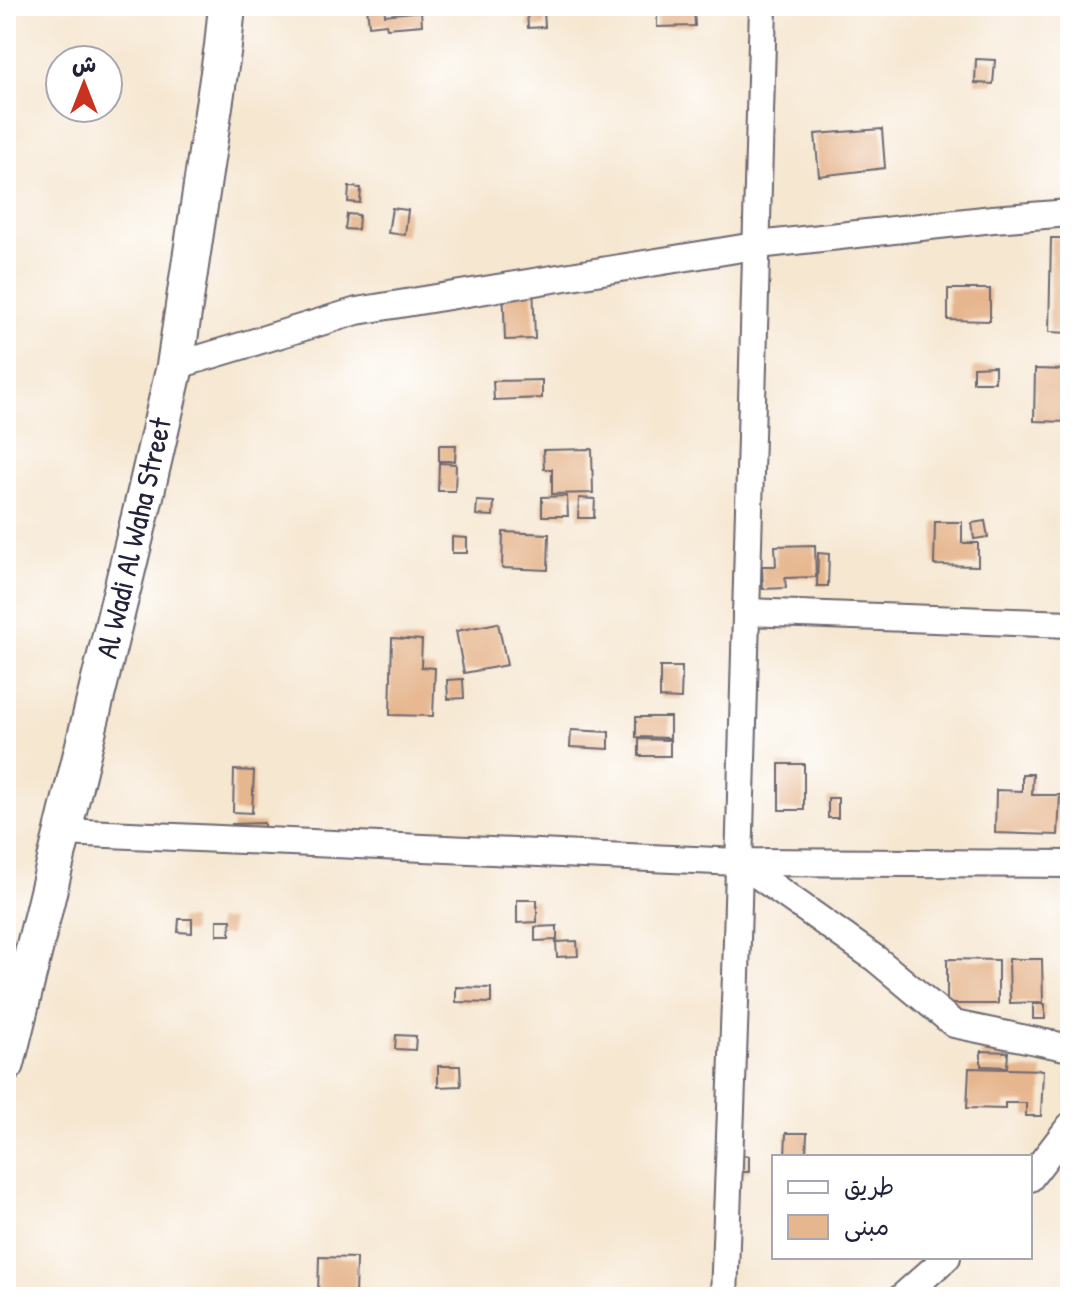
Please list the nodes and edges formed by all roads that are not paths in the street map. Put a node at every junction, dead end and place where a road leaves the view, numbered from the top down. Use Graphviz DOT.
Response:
graph roads {
  1 [pos="227,6"];
  2 [pos="763,6"];
  3 [pos="1070,213"];
  4 [pos="756,246"];
  5 [pos="175,366"];
  6 [pos="746,612"];
  7 [pos="1070,624"];
  8 [pos="63,832"];
  9 [pos="739,862"];
  10 [pos="1070,864"];
  11 [pos="1070,1048"];
  12 [pos="6,1064"];
  13 [pos="1070,1126"];
  14 [pos="1032,1175"];
  15 [pos="945,1259"];
  16 [pos="724,1297"];
  17 [pos="902,1297"];
  1 -- 5 [label="main road, Al Wadi Al Waha Street"];
  2 -- 4 [label="street"];
  3 -- 4 [label="street"];
  4 -- 5 [label="street"];
  4 -- 6 [label="street"];
  5 -- 8 [label="main road, Al Wadi Al Waha Street"];
  6 -- 7 [label="street"];
  6 -- 9 [label="street"];
  8 -- 9 [label="street"];
  8 -- 12 [label="main road, Al Wadi Al Waha Street"];
  9 -- 10 [label="street"];
  9 -- 11 [label="street"];
  9 -- 16 [label="street"];
  13 -- 14 [label="street"];
  15 -- 17 [label="street"];
}
